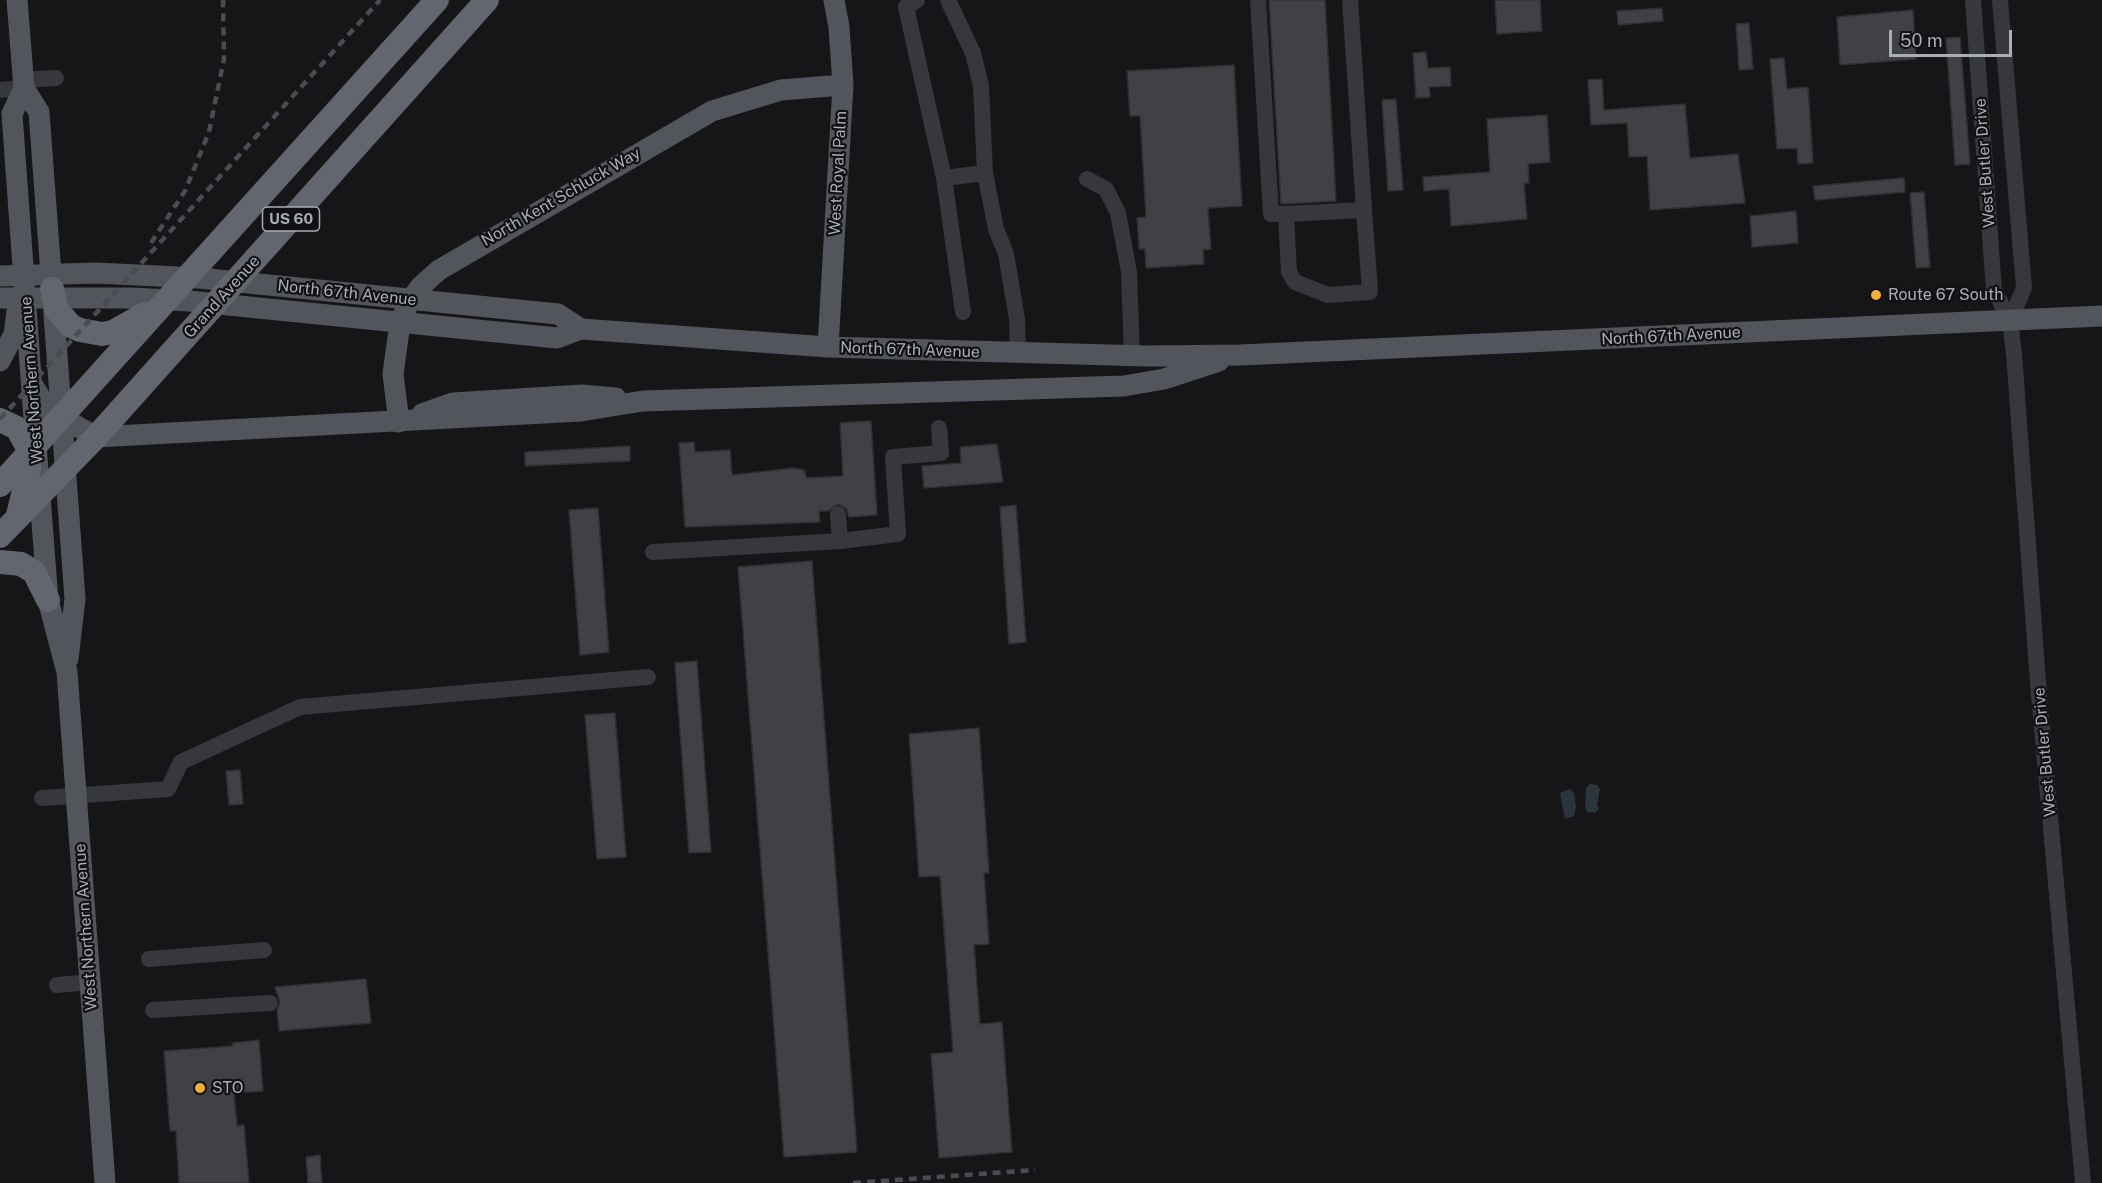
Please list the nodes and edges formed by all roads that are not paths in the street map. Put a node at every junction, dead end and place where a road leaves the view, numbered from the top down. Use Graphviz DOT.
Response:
graph roads {
  1 [pos="17,0"];
  2 [pos="437,0"];
  3 [pos="487,0"];
  4 [pos="834,0"];
  5 [pos="917,0"];
  6 [pos="948,0"];
  7 [pos="1258,0"];
  8 [pos="1350,0"];
  9 [pos="1973,0"];
  10 [pos="2000,0"];
  11 [pos="56,78"];
  12 [pos="23,84"];
  13 [pos="843,85"];
  14 [pos="0,90"];
  15 [pos="985,173"];
  16 [pos="944,178"];
  17 [pos="1087,179"];
  18 [pos="1364,210"];
  19 [pos="1286,214"];
  20 [pos="22,253"];
  21 [pos="0,276"];
  22 [pos="181,284"];
  23 [pos="52,289"];
  24 [pos="0,298"];
  25 [pos="963,312"];
  26 [pos="2102,316"];
  27 [pos="2010,321"];
  28 [pos="581,329"];
  29 [pos="828,347"];
  30 [pos="1018,353"];
  31 [pos="1240,355"];
  32 [pos="1132,356"];
  33 [pos="0,362"];
  34 [pos="32,384"];
  35 [pos="34,419"];
  36 [pos="62,419"];
  37 [pos="0,420"];
  38 [pos="399,422"];
  39 [pos="939,428"];
  40 [pos="96,437"];
  41 [pos="33,450"];
  42 [pos="66,469"];
  43 [pos="0,485"];
  44 [pos="40,494"];
  45 [pos="838,514"];
  46 [pos="18,517"];
  47 [pos="0,536"];
  48 [pos="840,541"];
  49 [pos="653,552"];
  50 [pos="0,562"];
  51 [pos="48,600"];
  52 [pos="67,672"];
  53 [pos="648,677"];
  54 [pos="76,795"];
  55 [pos="42,798"];
  56 [pos="264,950"];
  57 [pos="149,958"];
  58 [pos="91,982"];
  59 [pos="57,985"];
  60 [pos="270,1003"];
  61 [pos="153,1010"];
  62 [pos="105,1183"];
  63 [pos="2083,1183"];
  1 -- 12 [label="main road, West Northern Avenue"];
  2 -- 22 [label="highway, US 60"];
  3 -- 40 [label="highway, Grand Avenue / US 60"];
  4 -- 13 [label="main road, West Royal Palm"];
  5 -- 16 [label="street"];
  6 -- 15 [label="street"];
  7 -- 19 [label="street"];
  8 -- 18 [label="street"];
  9 -- 27 [label="street, West Butler Drive"];
  10 -- 27 [label="street, West Butler Drive"];
  11 -- 12 [label="street"];
  12 -- 14 [label="street"];
  12 -- 20 [label="main road, West Northern Avenue"];
  12 -- 23 [label="main road, West Northern Avenue"];
  13 -- 29 [label="main road, West Royal Palm"];
  13 -- 38 [label="main road, North Kent Schluck Way"];
  15 -- 16 [label="street"];
  15 -- 30 [label="street"];
  16 -- 25 [label="street"];
  17 -- 32 [label="street"];
  18 -- 19 [label="street"];
  18 -- 19 [label="street"];
  20 -- 33 [label="main road"];
  20 -- 34 [label="main road, West Northern Avenue"];
  21 -- 28 [label="main road, North 67th Avenue"];
  22 -- 23 [label="highway"];
  22 -- 36 [label="highway, US 60"];
  23 -- 36 [label="main road, West Northern Avenue"];
  24 -- 28 [label="main road, North 67th Avenue"];
  26 -- 27 [label="main road, North 67th Avenue"];
  27 -- 31 [label="main road, North 67th Avenue"];
  27 -- 63 [label="street, West Butler Drive"];
  28 -- 29 [label="main road, North 67th Avenue"];
  29 -- 30 [label="main road, North 67th Avenue"];
  30 -- 32 [label="main road, North 67th Avenue"];
  31 -- 32 [label="main road, North 67th Avenue"];
  31 -- 38 [label="main road, North 67th Avenue"];
  34 -- 35 [label="main road, West Northern Avenue"];
  34 -- 36 [label="main road"];
  35 -- 36 [label="main road"];
  35 -- 37 [label="main road"];
  35 -- 41 [label="main road, West Northern Avenue"];
  36 -- 40 [label="main road"];
  36 -- 41 [label="highway, US 60"];
  36 -- 42 [label="main road, West Northern Avenue"];
  37 -- 41 [label="highway"];
  38 -- 40 [label="main road, North 67th Avenue"];
  39 -- 48 [label="street"];
  40 -- 42 [label="highway, Grand Avenue / US 60"];
  41 -- 43 [label="highway, US 60"];
  41 -- 44 [label="main road, West Northern Avenue"];
  41 -- 46 [label="highway"];
  42 -- 44 [label="highway, Grand Avenue / US 60"];
  42 -- 52 [label="main road, West Northern Avenue"];
  44 -- 46 [label="highway, Grand Avenue / US 60"];
  44 -- 51 [label="main road, West Northern Avenue"];
  45 -- 48 [label="street"];
  46 -- 47 [label="highway, Grand Avenue / US 60"];
  48 -- 49 [label="street"];
  50 -- 51 [label="highway"];
  51 -- 52 [label="main road, West Northern Avenue"];
  52 -- 54 [label="main road, West Northern Avenue"];
  53 -- 54 [label="street"];
  54 -- 55 [label="street"];
  54 -- 58 [label="main road, West Northern Avenue"];
  56 -- 57 [label="street"];
  58 -- 59 [label="street"];
  58 -- 62 [label="main road, West Northern Avenue"];
  60 -- 61 [label="street"];
}
